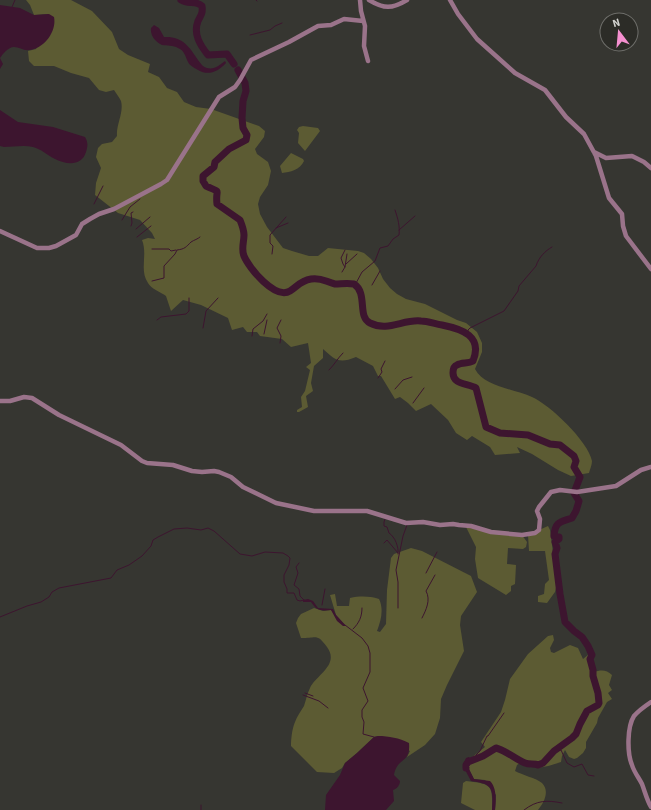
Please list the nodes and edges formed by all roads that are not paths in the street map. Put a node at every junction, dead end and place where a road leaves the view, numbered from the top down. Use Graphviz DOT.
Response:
graph roads {
  1 [pos="360,0"];
  2 [pos="369,0"];
  3 [pos="407,0"];
  4 [pos="450,0"];
  5 [pos="364,21"];
  6 [pos="368,61"];
  7 [pos="593,151"];
  8 [pos="651,168"];
  9 [pos="0,231"];
  10 [pos="651,269"];
  11 [pos="0,400"];
  12 [pos="651,467"];
  13 [pos="651,702"];
  14 [pos="651,807"];
  1 -- 5 [label="street"];
  2 -- 3 [label="street"];
  4 -- 7 [label="street"];
  5 -- 6 [label="street"];
  5 -- 9 [label="street"];
  7 -- 8 [label="street"];
  7 -- 10 [label="street"];
  11 -- 12 [label="street"];
  13 -- 14 [label="street"];
}
